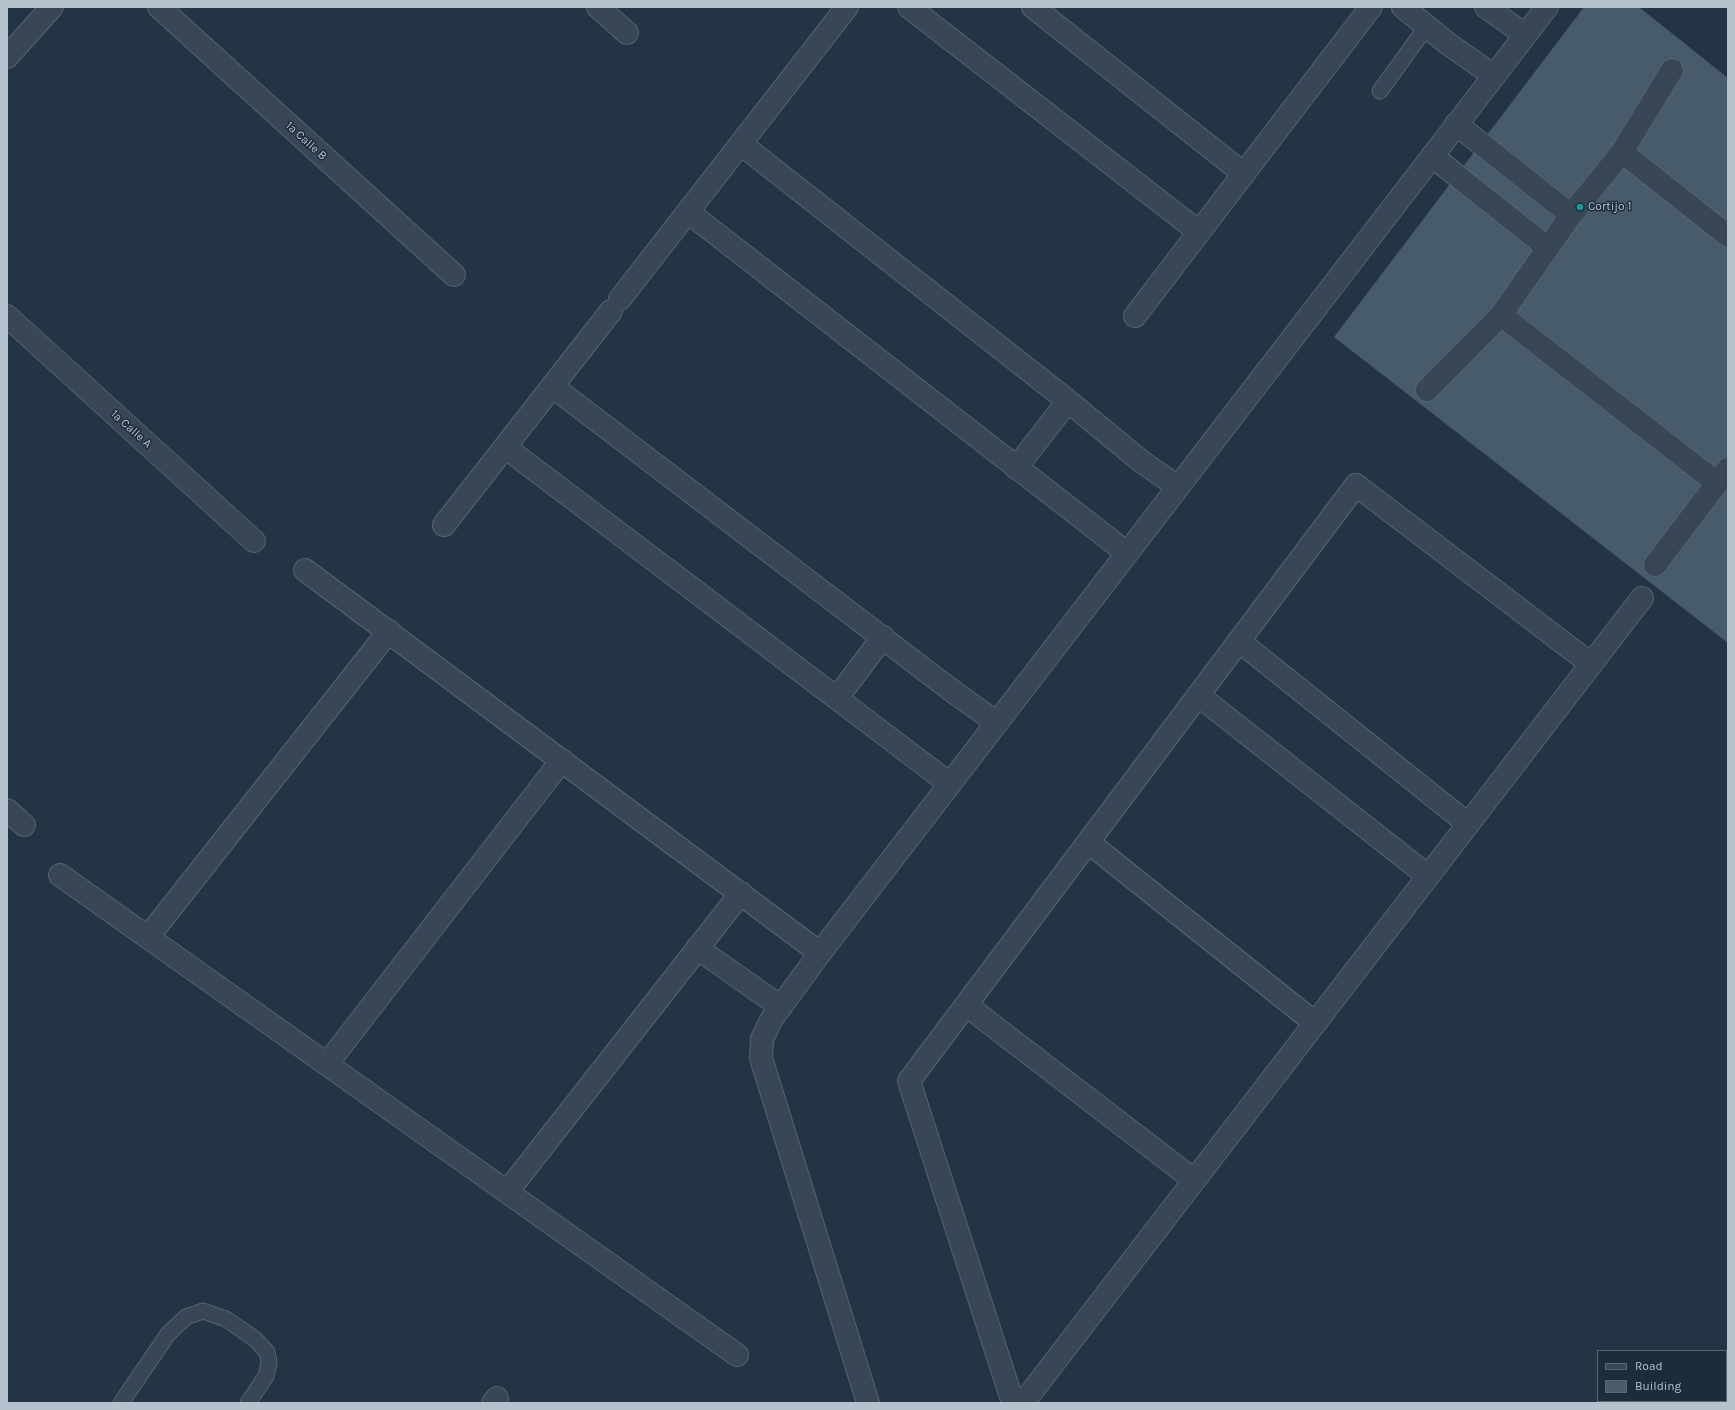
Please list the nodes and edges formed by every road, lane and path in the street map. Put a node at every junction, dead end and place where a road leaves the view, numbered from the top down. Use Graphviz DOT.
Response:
graph roads {
  1 [pos="52,7"];
  2 [pos="159,7"];
  3 [pos="598,7"];
  4 [pos="847,7"];
  5 [pos="909,7"];
  6 [pos="1033,7"];
  7 [pos="1371,7"];
  8 [pos="1403,7"];
  9 [pos="1486,7"];
  10 [pos="1547,7"];
  11 [pos="1426,26"];
  12 [pos="627,33"];
  13 [pos="1525,35"];
  14 [pos="7,58"];
  15 [pos="1672,70"];
  16 [pos="1494,76"];
  17 [pos="1380,90"];
  18 [pos="1456,124"];
  19 [pos="741,144"];
  20 [pos="1622,152"];
  21 [pos="1432,156"];
  22 [pos="1244,174"];
  23 [pos="688,212"];
  24 [pos="1571,215"];
  25 [pos="1199,232"];
  26 [pos="1728,236"];
  27 [pos="1548,248"];
  28 [pos="454,275"];
  29 [pos="1501,315"];
  30 [pos="7,316"];
  31 [pos="1135,316"];
  32 [pos="552,386"];
  33 [pos="1427,390"];
  34 [pos="1068,401"];
  35 [pos="505,447"];
  36 [pos="1016,468"];
  37 [pos="1722,476"];
  38 [pos="1178,487"];
  39 [pos="444,525"];
  40 [pos="254,541"];
  41 [pos="1127,553"];
  42 [pos="1655,565"];
  43 [pos="305,570"];
  44 [pos="1642,598"];
  45 [pos="389,631"];
  46 [pos="883,638"];
  47 [pos="1239,641"];
  48 [pos="1591,664"];
  49 [pos="1198,695"];
  50 [pos="837,698"];
  51 [pos="997,723"];
  52 [pos="562,760"];
  53 [pos="950,784"];
  54 [pos="7,810"];
  55 [pos="1468,824"];
  56 [pos="24,825"];
  57 [pos="1088,842"];
  58 [pos="60,875"];
  59 [pos="1428,876"];
  60 [pos="741,893"];
  61 [pos="148,937"];
  62 [pos="697,948"];
  63 [pos="820,953"];
  64 [pos="966,1005"];
  65 [pos="781,1007"];
  66 [pos="1315,1023"];
  67 [pos="327,1064"];
  68 [pos="1194,1180"];
  69 [pos="507,1192"];
  70 [pos="737,1355"];
  71 [pos="121,1403"];
  72 [pos="248,1403"];
  73 [pos="868,1403"];
  74 [pos="1013,1403"];
  75 [pos="1023,1403"];
  1 -- 14 [label="street"];
  2 -- 28 [label="street, 1a Calle B"];
  3 -- 12 [label="street"];
  4 -- 19 [label="street"];
  5 -- 25 [label="street"];
  6 -- 22 [label="street"];
  7 -- 22 [label="street"];
  8 -- 11 [label="street"];
  9 -- 13 [label="street"];
  10 -- 13 [label="street"];
  11 -- 16 [label="street"];
  11 -- 17 [label="lane"];
  13 -- 16 [label="street"];
  15 -- 20 [label="street"];
  16 -- 18 [label="street"];
  18 -- 21 [label="street"];
  18 -- 24 [label="street"];
  19 -- 23 [label="street"];
  19 -- 34 [label="street"];
  20 -- 24 [label="street"];
  20 -- 26 [label="street"];
  21 -- 27 [label="street"];
  21 -- 38 [label="street"];
  22 -- 25 [label="street"];
  23 -- 32 [label="street"];
  23 -- 36 [label="street"];
  24 -- 27 [label="street"];
  25 -- 31 [label="street"];
  27 -- 29 [label="street"];
  29 -- 33 [label="street"];
  29 -- 37 [label="street"];
  30 -- 40 [label="street, 1a Calle A"];
  32 -- 35 [label="street"];
  32 -- 46 [label="street"];
  34 -- 36 [label="street"];
  34 -- 38 [label="street"];
  35 -- 39 [label="street"];
  35 -- 50 [label="street"];
  36 -- 41 [label="street"];
  37 -- 42 [label="street"];
  38 -- 41 [label="street"];
  41 -- 51 [label="street"];
  43 -- 45 [label="street"];
  44 -- 48 [label="street"];
  45 -- 52 [label="street"];
  45 -- 61 [label="street"];
  46 -- 50 [label="street"];
  46 -- 51 [label="street"];
  47 -- 48 [label="street"];
  47 -- 49 [label="street"];
  47 -- 55 [label="street"];
  48 -- 55 [label="street"];
  49 -- 57 [label="street"];
  49 -- 59 [label="street"];
  50 -- 53 [label="street"];
  51 -- 53 [label="street"];
  52 -- 60 [label="street"];
  52 -- 67 [label="street"];
  53 -- 63 [label="street"];
  54 -- 56 [label="street"];
  55 -- 59 [label="street"];
  57 -- 64 [label="street"];
  57 -- 66 [label="street"];
  58 -- 61 [label="street"];
  59 -- 66 [label="street"];
  60 -- 62 [label="street"];
  60 -- 63 [label="street"];
  61 -- 67 [label="street"];
  62 -- 65 [label="street"];
  62 -- 69 [label="street"];
  63 -- 65 [label="street"];
  64 -- 68 [label="street"];
  64 -- 74 [label="street"];
  65 -- 73 [label="street"];
  66 -- 68 [label="street"];
  67 -- 69 [label="street"];
  68 -- 75 [label="street"];
  69 -- 70 [label="street"];
  71 -- 72 [label="lane"];
}
